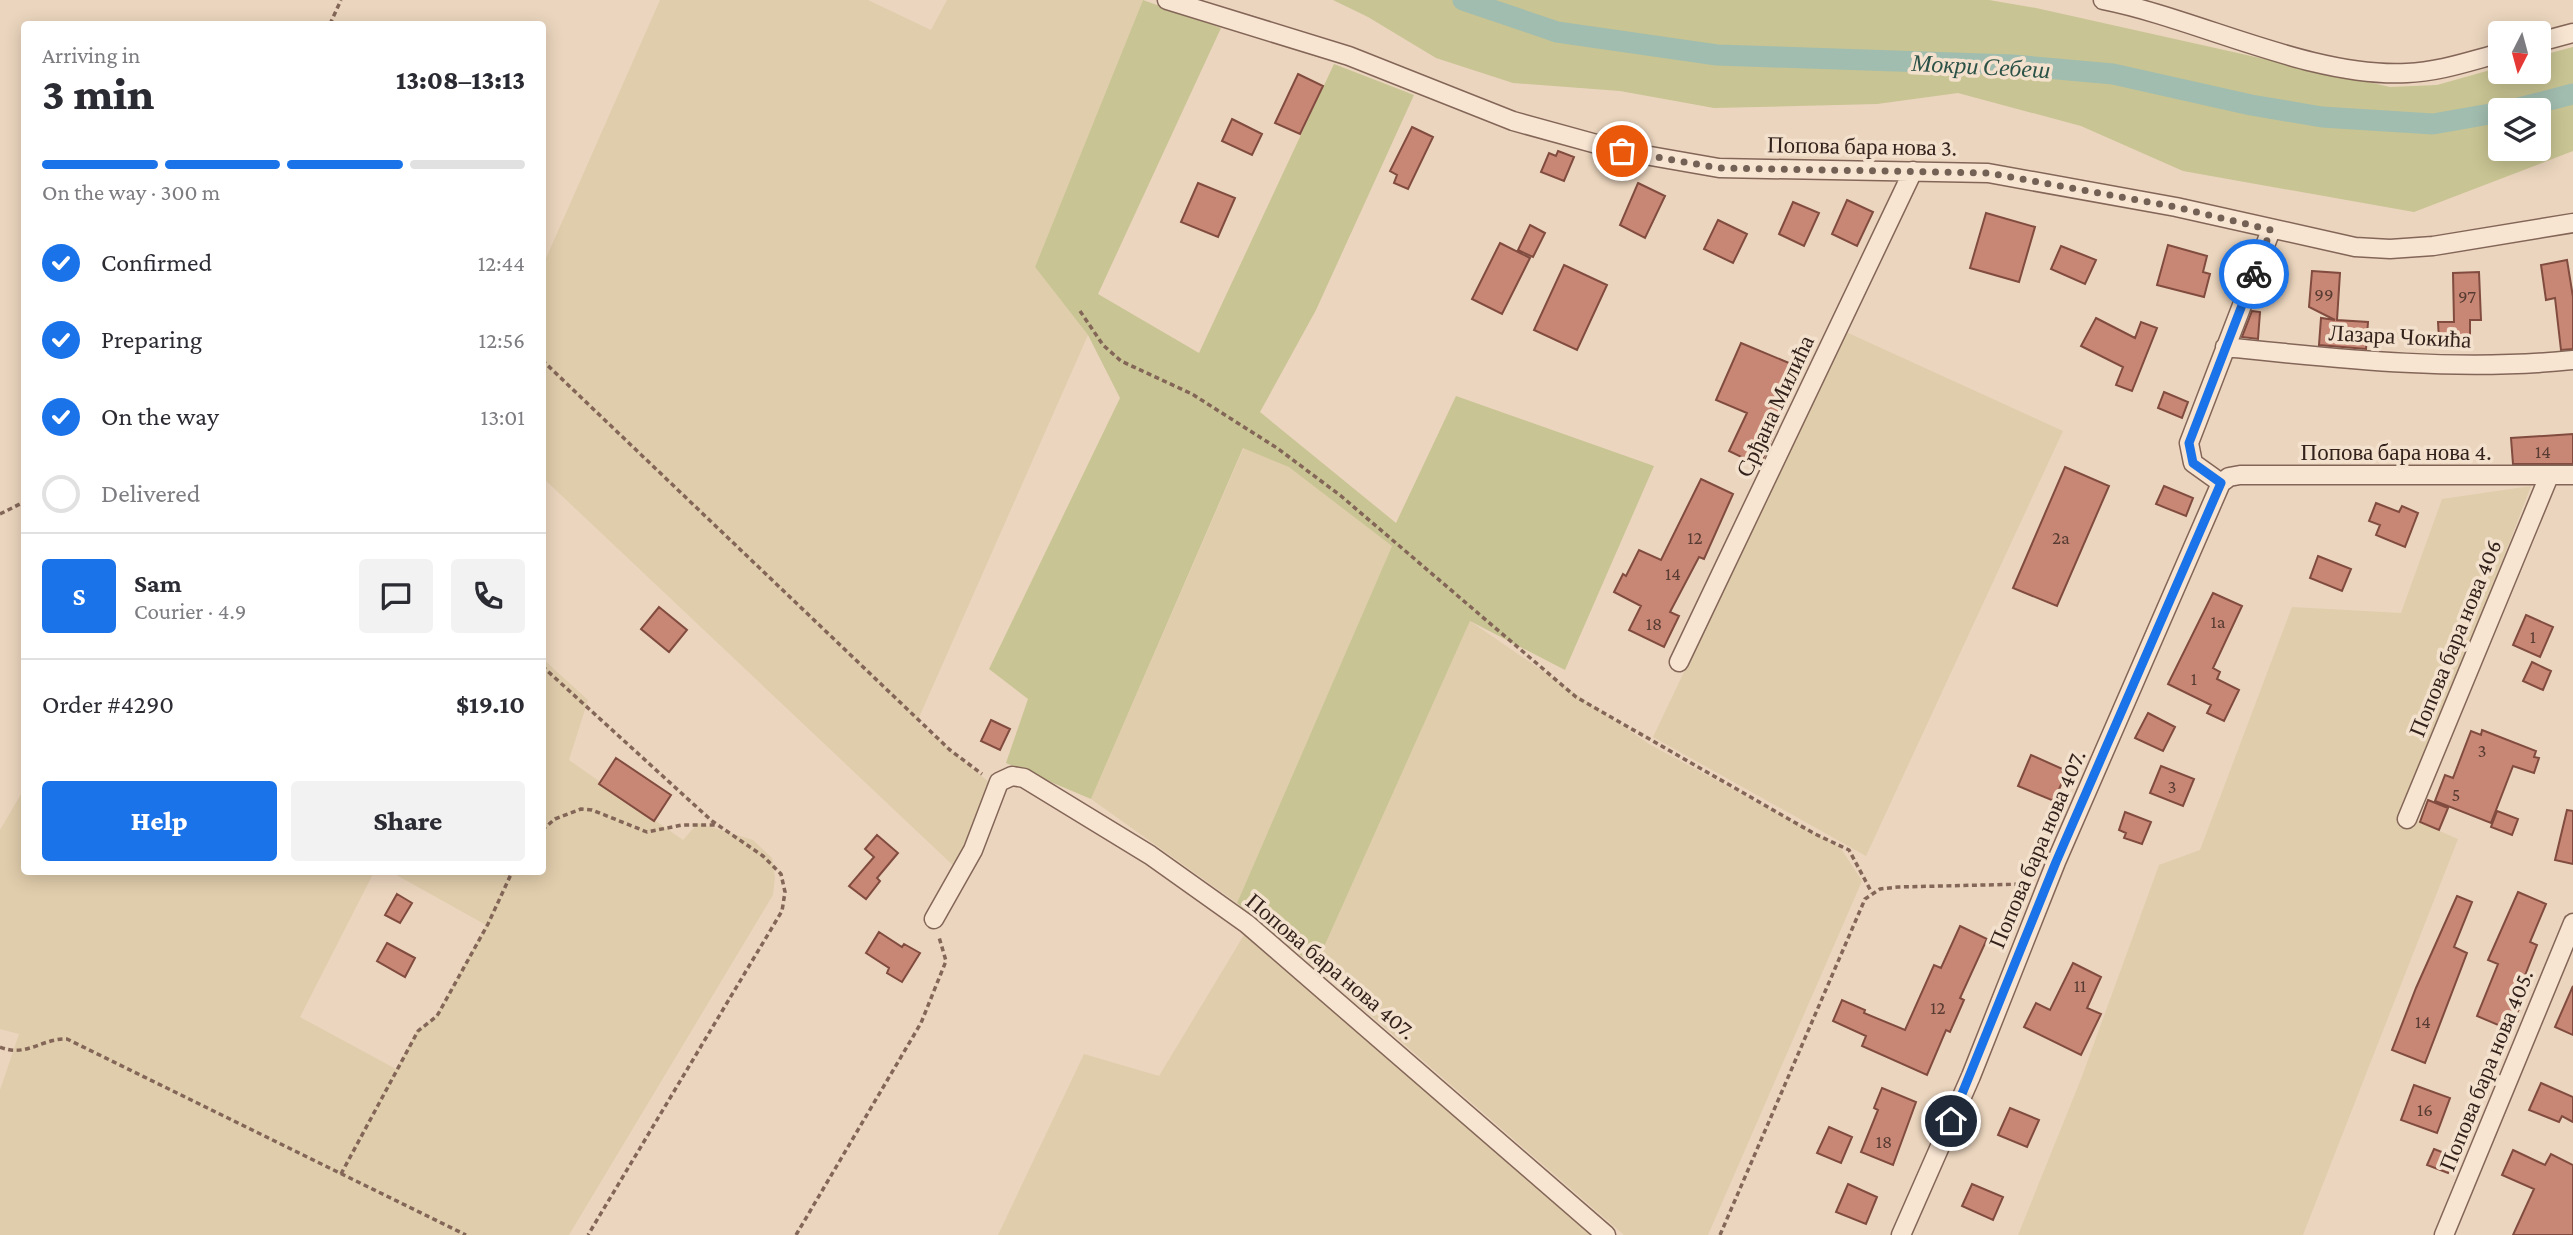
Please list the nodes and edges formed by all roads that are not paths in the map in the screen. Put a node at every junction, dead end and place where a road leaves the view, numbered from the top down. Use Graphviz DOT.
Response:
graph roads {
  1 [pos="1167,0"];
  2 [pos="2103,0"];
  3 [pos="2573,33"];
  4 [pos="2552,39"];
  5 [pos="2488,56"];
  6 [pos="1913,171"];
  7 [pos="2573,223"];
  8 [pos="2271,230"];
  9 [pos="2225,347"];
  10 [pos="2573,360"];
  11 [pos="2573,475"];
  12 [pos="2549,476"];
  13 [pos="2221,483"];
  14 [pos="1679,662"];
  15 [pos="2407,819"];
  16 [pos="934,919"];
  17 [pos="2573,923"];
  18 [pos="1606,1235"];
  19 [pos="1901,1235"];
  20 [pos="2444,1235"];
  1 -- 6 [label="street, Попова бара нова 3."];
  2 -- 5 [label="street"];
  3 -- 4 [label="street"];
  6 -- 8 [label="street, Попова бара нова 3."];
  6 -- 14 [label="street, Срђана Милића"];
  7 -- 8 [label="street, Попова бара нова 3."];
  8 -- 9 [label="street"];
  9 -- 10 [label="street, Лазара Чокића"];
  9 -- 13 [label="street"];
  11 -- 12 [label="street, Попова бара нова 4."];
  12 -- 13 [label="street, Попова бара нова 4."];
  12 -- 15 [label="street, Попова бара нова 406"];
  13 -- 19 [label="street, Попова бара нова 407."];
  16 -- 18 [label="street, Попова бара нова 407."];
  17 -- 20 [label="street, Попова бара нова 405."];
}
